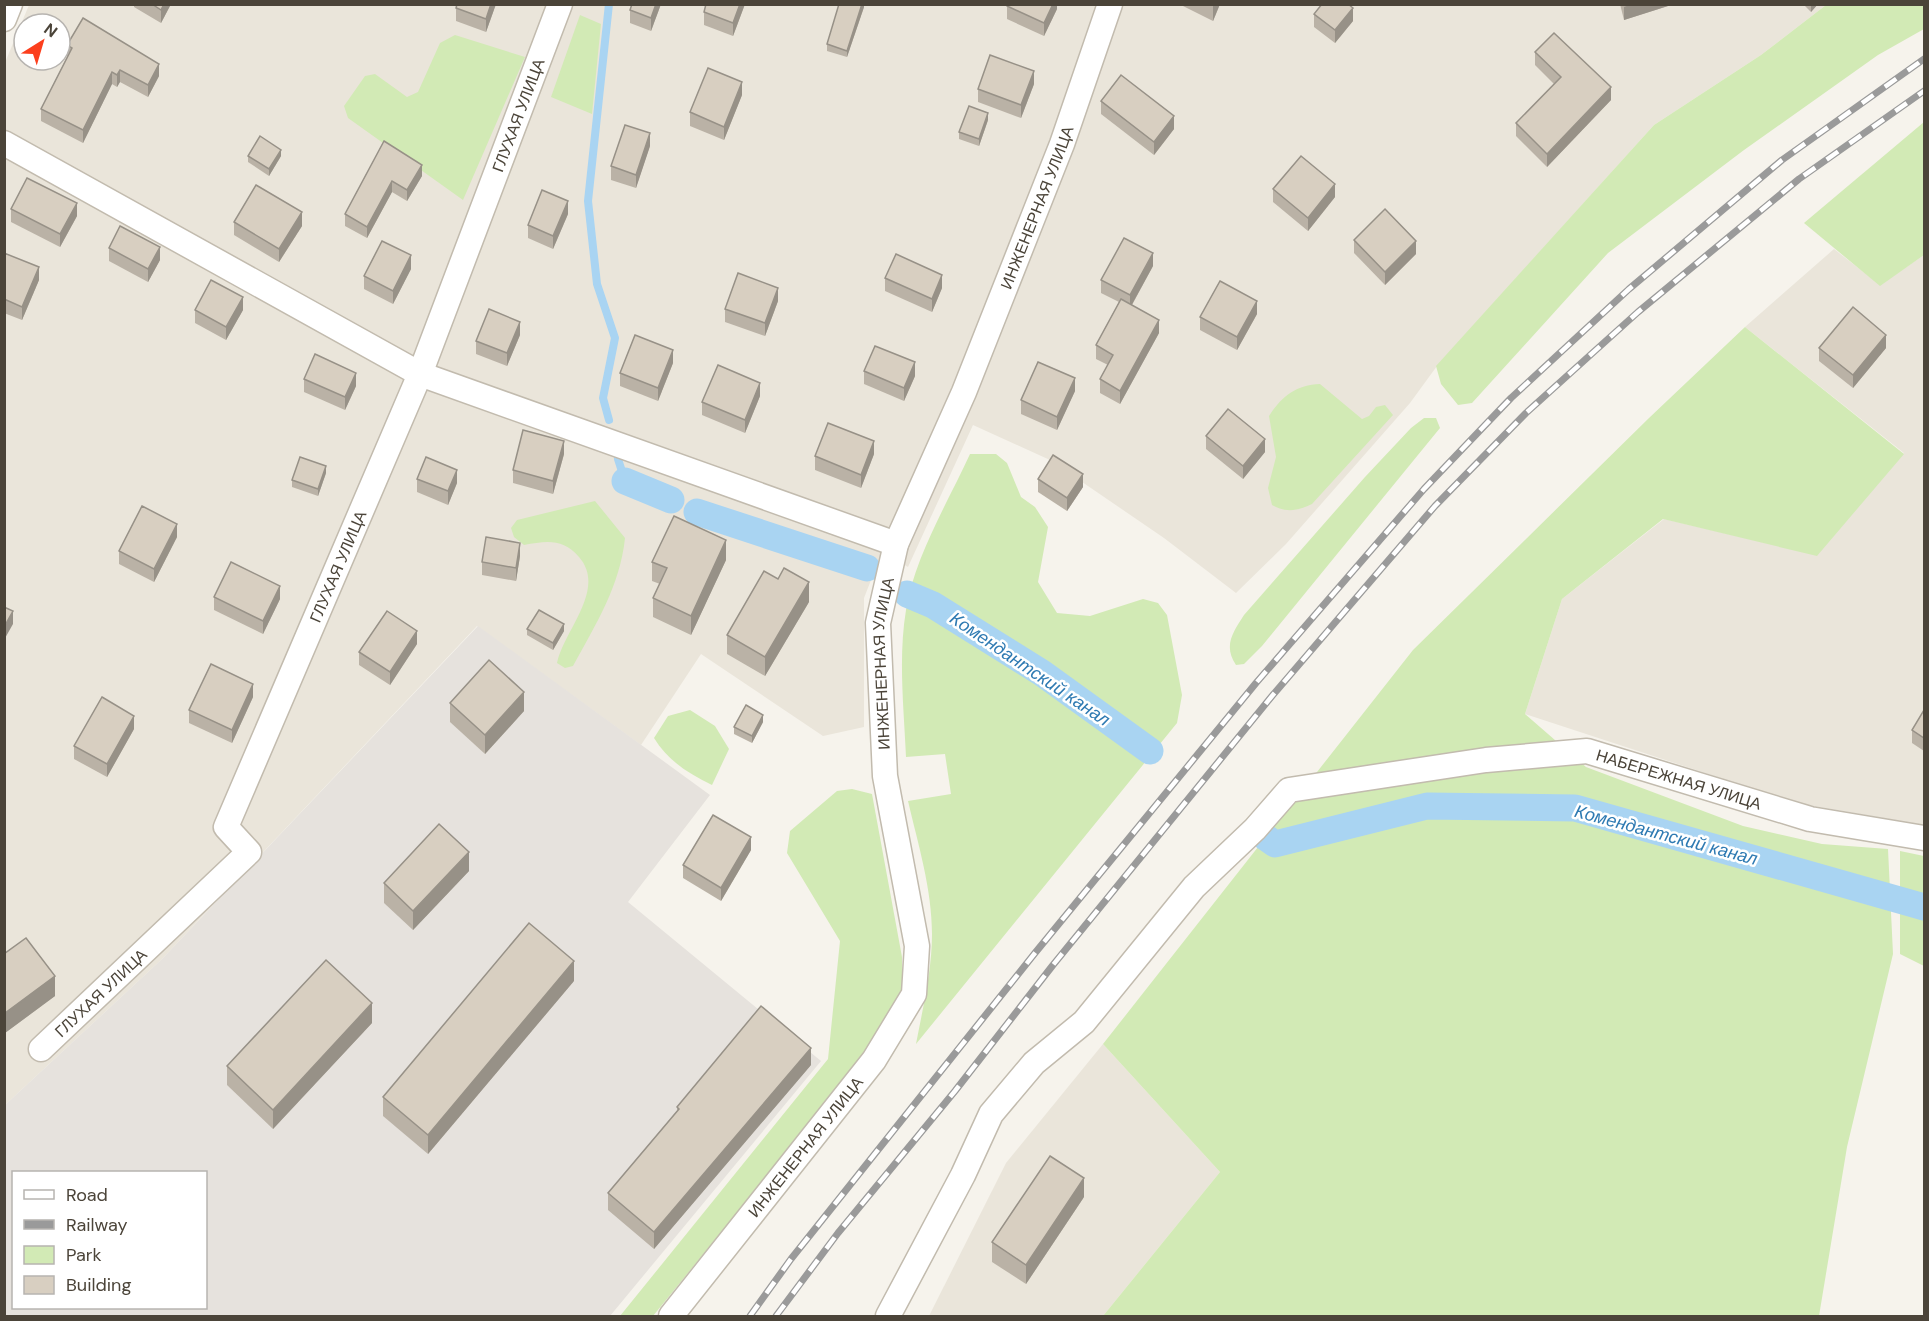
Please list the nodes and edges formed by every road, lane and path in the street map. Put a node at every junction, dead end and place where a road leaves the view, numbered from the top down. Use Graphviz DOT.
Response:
graph roads {
  1 [pos="10,4"];
  2 [pos="560,4"];
  3 [pos="1110,4"];
  4 [pos="4,19"];
  5 [pos="4,144"];
  6 [pos="420,374"];
  7 [pos="896,544"];
  8 [pos="1924,838"];
  9 [pos="41,1049"];
  10 [pos="671,1317"];
  11 [pos="888,1317"];
  1 -- 4 [label="street"];
  2 -- 6 [label="street, ГЛУХАЯ УЛИЦА"];
  3 -- 7 [label="street, ИНЖЕНЕРНАЯ УЛИЦА"];
  5 -- 6 [label="street"];
  6 -- 7 [label="street"];
  6 -- 9 [label="street, ГЛУХАЯ УЛИЦА"];
  7 -- 10 [label="street, ИНЖЕНЕРНАЯ УЛИЦА"];
  8 -- 11 [label="street, НАБЕРЕЖНАЯ УЛИЦА"];
}
